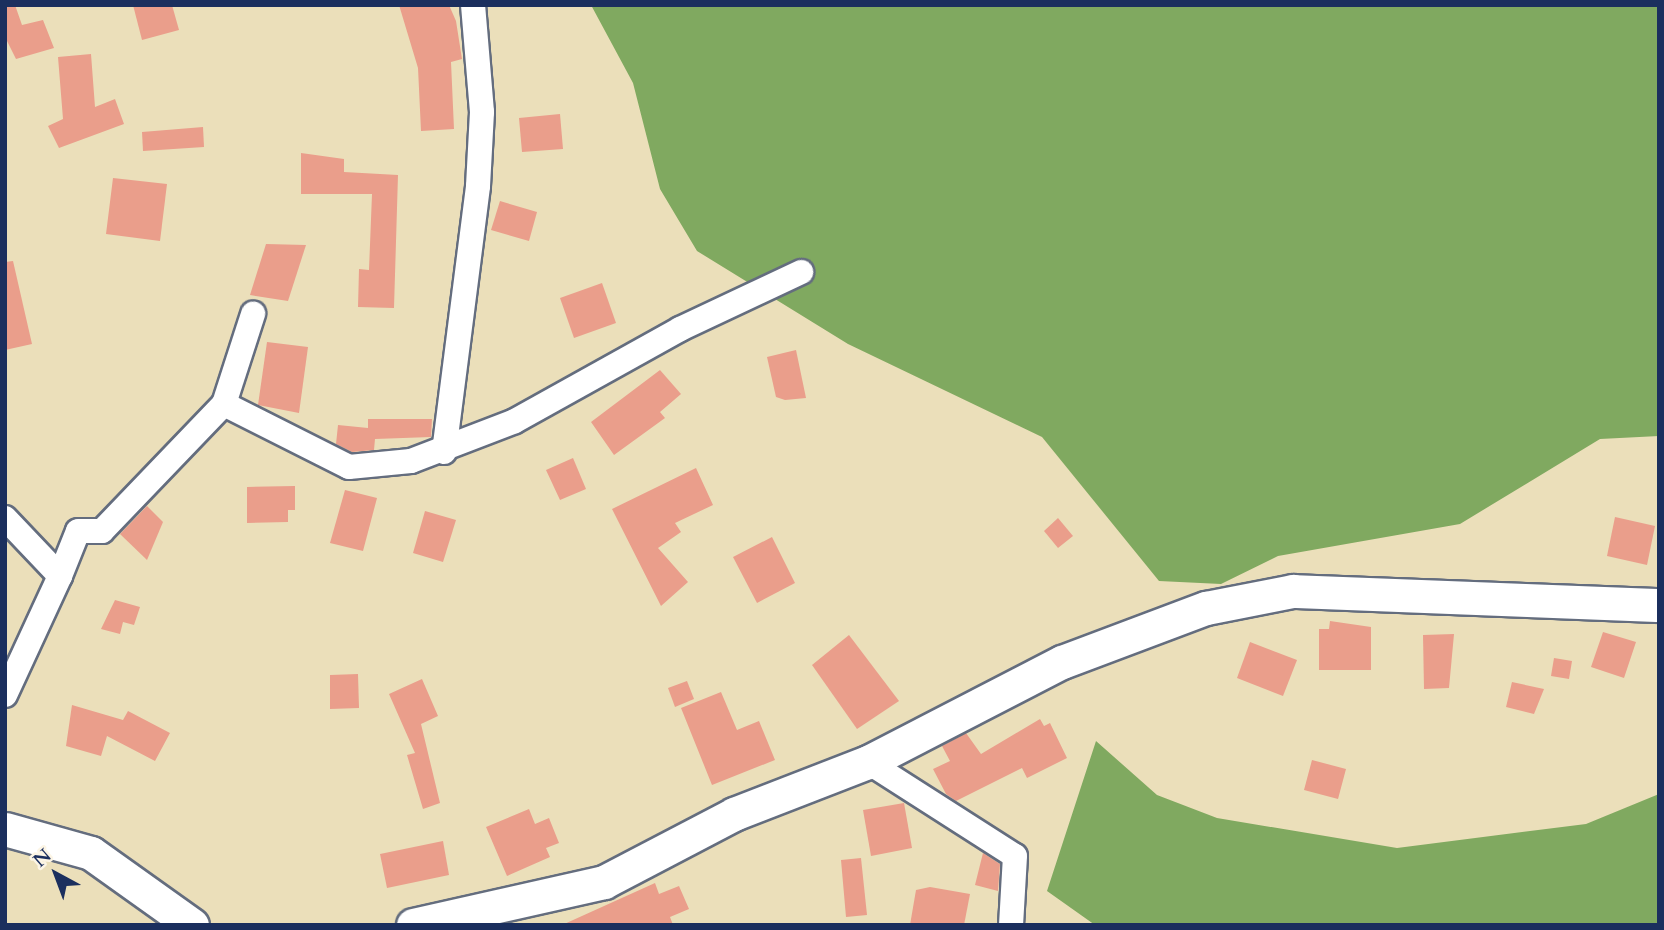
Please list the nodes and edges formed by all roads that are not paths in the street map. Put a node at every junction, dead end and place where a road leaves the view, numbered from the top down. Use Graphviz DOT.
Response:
graph roads {
  1 [pos="473,5"];
  2 [pos="801,272"];
  3 [pos="253,314"];
  4 [pos="224,404"];
  5 [pos="443,452"];
  6 [pos="5,518"];
  7 [pos="60,576"];
  8 [pos="1659,605"];
  9 [pos="5,695"];
  10 [pos="868,762"];
  11 [pos="5,829"];
  12 [pos="192,925"];
  13 [pos="413,925"];
  14 [pos="1011,925"];
  1 -- 5 [label="street"];
  2 -- 5 [label="street"];
  3 -- 4 [label="street"];
  4 -- 5 [label="street"];
  4 -- 7 [label="street"];
  6 -- 7 [label="street"];
  7 -- 9 [label="street"];
  8 -- 10 [label="street"];
  10 -- 13 [label="street"];
  10 -- 14 [label="street"];
  11 -- 12 [label="street"];
}
